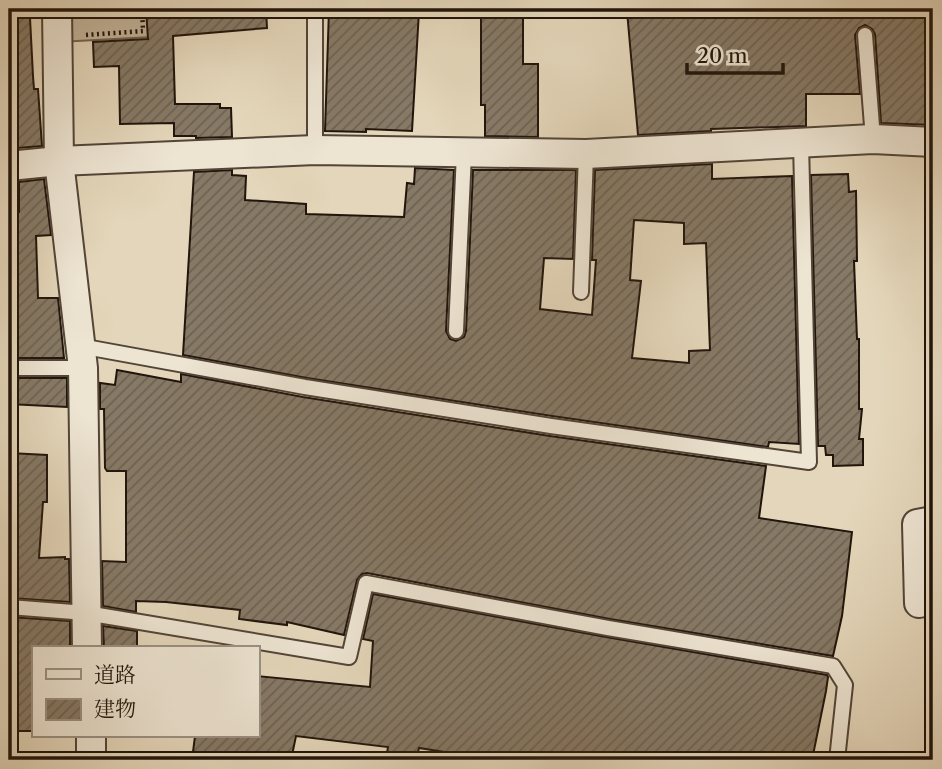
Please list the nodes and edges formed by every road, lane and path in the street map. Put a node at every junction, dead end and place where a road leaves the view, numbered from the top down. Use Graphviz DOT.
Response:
graph roads {
  1 [pos="57,9"];
  2 [pos="142,9"];
  3 [pos="315,9"];
  4 [pos="864,35"];
  5 [pos="79,36"];
  6 [pos="873,139"];
  7 [pos="933,142"];
  8 [pos="801,144"];
  9 [pos="315,150"];
  10 [pos="464,153"];
  11 [pos="586,154"];
  12 [pos="59,160"];
  13 [pos="9,166"];
  14 [pos="581,292"];
  15 [pos="456,331"];
  16 [pos="82,357"];
  17 [pos="9,368"];
  18 [pos="933,521"];
  19 [pos="919,603"];
  20 [pos="9,607"];
  21 [pos="86,613"];
  22 [pos="88,646"];
  23 [pos="91,738"];
  24 [pos="92,760"];
  25 [pos="837,760"];
  1 -- 12 [label="street"];
  2 -- 5 [label="path"];
  3 -- 9 [label="lane"];
  4 -- 6 [label="lane"];
  6 -- 7 [label="street"];
  6 -- 8 [label="street"];
  8 -- 11 [label="street"];
  8 -- 16 [label="lane"];
  9 -- 10 [label="street"];
  9 -- 12 [label="street"];
  10 -- 11 [label="street"];
  10 -- 15 [label="lane"];
  11 -- 14 [label="lane"];
  12 -- 13 [label="street"];
  12 -- 16 [label="street"];
  16 -- 17 [label="lane"];
  16 -- 21 [label="street"];
  18 -- 19 [label="street"];
  20 -- 21 [label="lane"];
  21 -- 22 [label="street"];
  21 -- 25 [label="lane"];
  23 -- 24 [label="street"];
}
